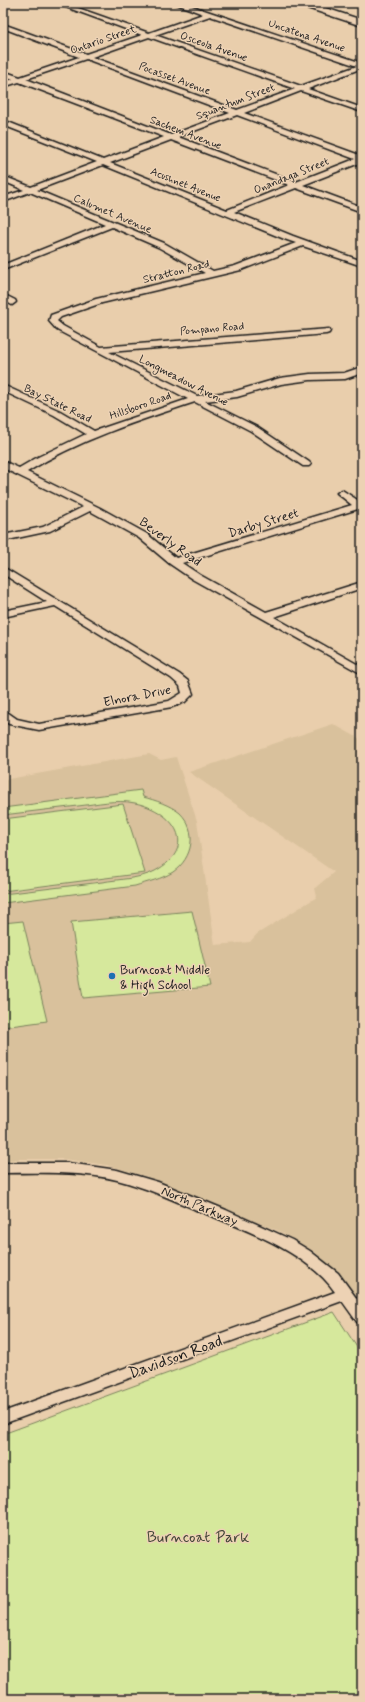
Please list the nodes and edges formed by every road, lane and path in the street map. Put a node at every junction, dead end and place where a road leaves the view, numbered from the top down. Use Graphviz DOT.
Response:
graph roads {
  1 [pos="58,3"];
  2 [pos="177,3"];
  3 [pos="300,3"];
  4 [pos="210,14"];
  5 [pos="362,23"];
  6 [pos="3,26"];
  7 [pos="149,35"];
  8 [pos="86,57"];
  9 [pos="362,66"];
  10 [pos="3,73"];
  11 [pos="19,79"];
  12 [pos="3,85"];
  13 [pos="301,88"];
  14 [pos="362,110"];
  15 [pos="237,112"];
  16 [pos="3,122"];
  17 [pos="171,137"];
  18 [pos="362,159"];
  19 [pos="103,162"];
  20 [pos="3,178"];
  21 [pos="296,185"];
  22 [pos="30,190"];
  23 [pos="3,200"];
  24 [pos="362,210"];
  25 [pos="228,212"];
  26 [pos="113,224"];
  27 [pos="303,243"];
  28 [pos="362,264"];
  29 [pos="3,268"];
  30 [pos="212,274"];
  31 [pos="3,297"];
  32 [pos="12,302"];
  33 [pos="53,318"];
  34 [pos="326,331"];
  35 [pos="100,350"];
  36 [pos="362,370"];
  37 [pos="3,388"];
  38 [pos="196,399"];
  39 [pos="93,434"];
  40 [pos="3,464"];
  41 [pos="306,464"];
  42 [pos="20,472"];
  43 [pos="342,493"];
  44 [pos="90,507"];
  45 [pos="360,507"];
  46 [pos="3,538"];
  47 [pos="174,562"];
  48 [pos="3,570"];
  49 [pos="362,585"];
  50 [pos="56,603"];
  51 [pos="3,614"];
  52 [pos="265,616"];
  53 [pos="362,671"];
  54 [pos="3,714"];
  55 [pos="3,1168"];
  56 [pos="346,1294"];
  57 [pos="362,1318"];
  58 [pos="3,1418"];
  1 -- 7 [label="street, Osceola Avenue"];
  2 -- 4 [label="street, Uncatena Avenue"];
  3 -- 5 [label="street"];
  4 -- 7 [label="street, Ontario Street"];
  4 -- 9 [label="street, Uncatena Avenue"];
  6 -- 8 [label="street, Pocasset Avenue"];
  7 -- 8 [label="street, Ontario Street"];
  7 -- 13 [label="street, Osceola Avenue"];
  8 -- 11 [label="street, Ontario Street"];
  8 -- 15 [label="street, Pocasset Avenue"];
  9 -- 13 [label="street, Squantum Street"];
  10 -- 11 [label="street, Sachem Avenue"];
  11 -- 12 [label="street, Ontario Street"];
  11 -- 17 [label="street, Sachem Avenue"];
  13 -- 14 [label="street, Osceola Avenue"];
  13 -- 15 [label="street, Squantum Street"];
  15 -- 17 [label="street, Squantum Street"];
  15 -- 18 [label="street, Pocasset Avenue"];
  16 -- 19 [label="street, Acushnet Avenue"];
  17 -- 19 [label="street, Squantum Street"];
  17 -- 21 [label="street, Sachem Avenue"];
  18 -- 21 [label="street, Onandaga Street"];
  19 -- 22 [label="street, Squantum Street"];
  19 -- 25 [label="street, Acushnet Avenue"];
  20 -- 22 [label="street, Calumet Avenue"];
  21 -- 24 [label="street, Sachem Avenue"];
  21 -- 25 [label="street, Onandaga Street"];
  22 -- 23 [label="street, Squantum Street"];
  22 -- 26 [label="street, Calumet Avenue"];
  25 -- 27 [label="street, Acushnet Avenue"];
  26 -- 29 [label="street"];
  26 -- 30 [label="street, Calumet Avenue"];
  27 -- 28 [label="street, Acushnet Avenue"];
  27 -- 30 [label="street, Stratton Road"];
  30 -- 33 [label="street, Stratton Road"];
  31 -- 32 [label="street"];
  33 -- 35 [label="street, Longmeadow Avenue"];
  34 -- 35 [label="street, Pompano Road"];
  35 -- 38 [label="street, Longmeadow Avenue"];
  36 -- 38 [label="street, Hillsboro Road"];
  37 -- 39 [label="street, Bay State Road"];
  38 -- 39 [label="street, Hillsboro Road"];
  38 -- 41 [label="street, Longmeadow Avenue"];
  39 -- 42 [label="street, Bay State Road"];
  40 -- 42 [label="street, Beverly Road"];
  42 -- 44 [label="street, Beverly Road"];
  43 -- 45 [label="street"];
  44 -- 46 [label="street"];
  44 -- 47 [label="street, Beverly Road"];
  45 -- 47 [label="street, Darby Street"];
  47 -- 52 [label="street, Beverly Road"];
  48 -- 50 [label="street, Elnora Drive"];
  49 -- 52 [label="street"];
  50 -- 51 [label="street"];
  50 -- 54 [label="street, Elnora Drive"];
  52 -- 53 [label="street, Beverly Road"];
  55 -- 56 [label="street, North Parkway"];
  56 -- 57 [label="street, North Parkway"];
  56 -- 58 [label="street, Davidson Road"];
}
